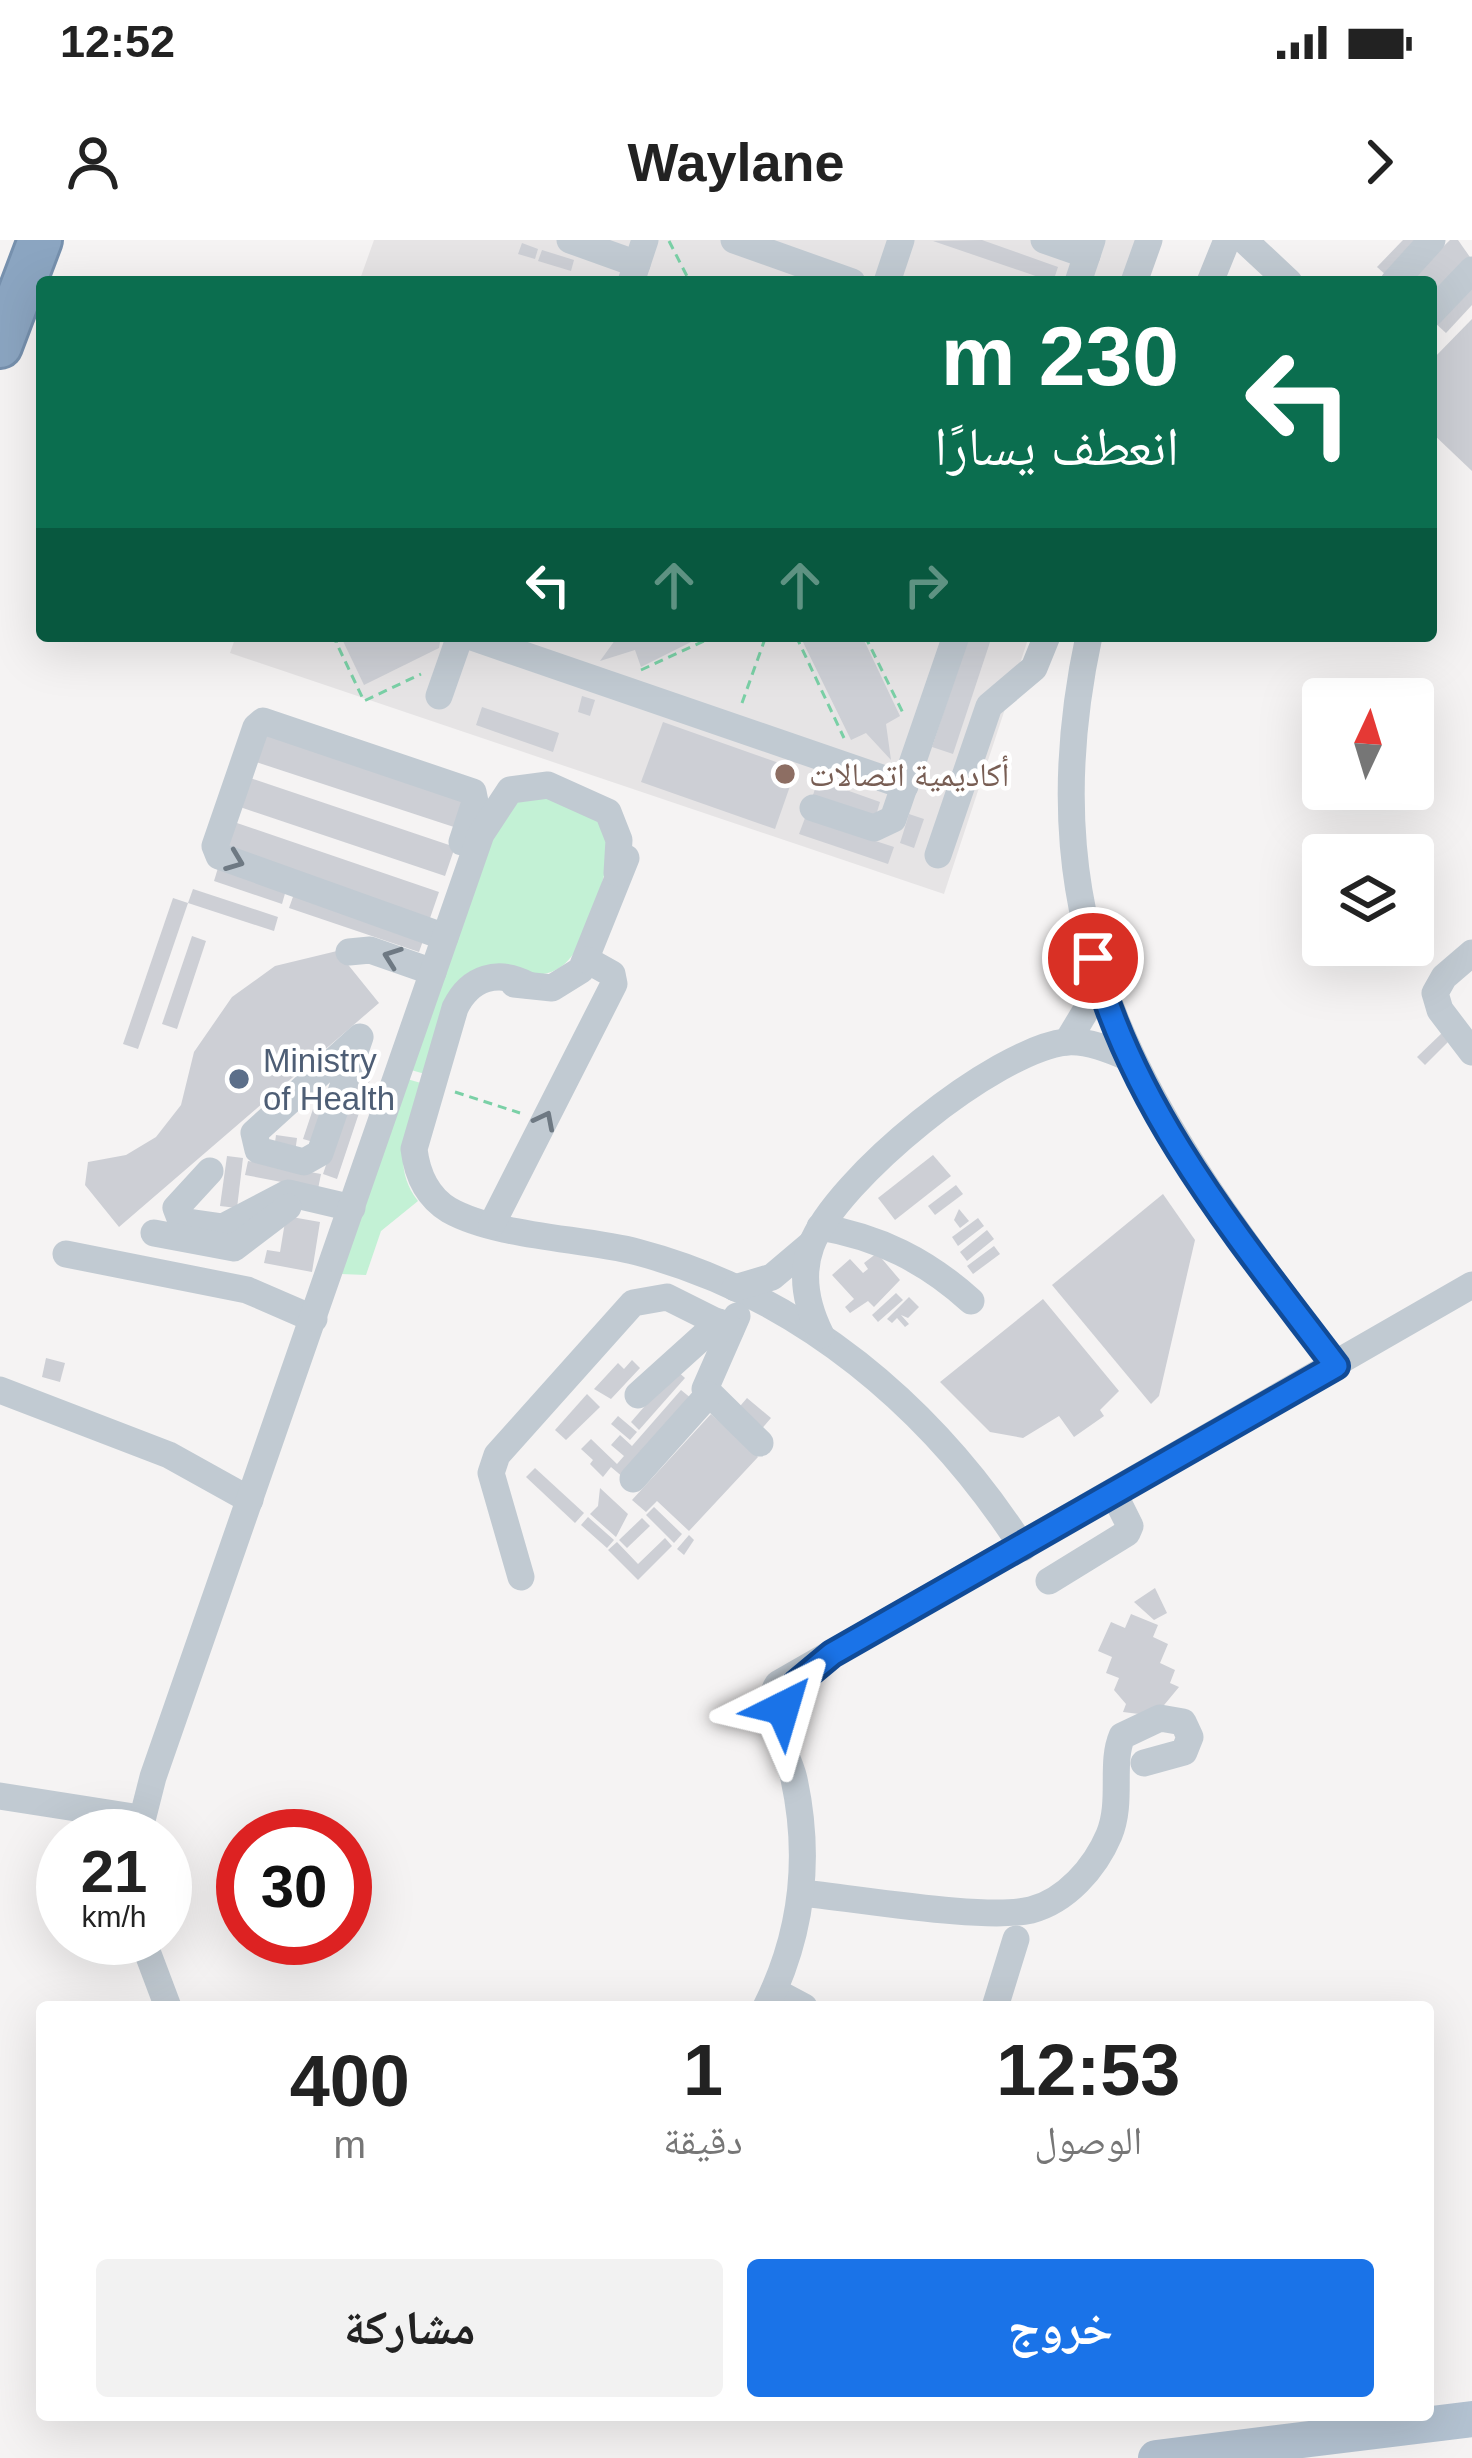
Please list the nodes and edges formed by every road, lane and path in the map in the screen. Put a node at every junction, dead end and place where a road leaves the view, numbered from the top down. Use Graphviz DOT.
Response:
graph roads {
  1 [pos="40,240"];
  2 [pos="570,240"];
  3 [pos="668,240"];
  4 [pos="734,240"];
  5 [pos="902,240"];
  6 [pos="1044,240"];
  7 [pos="1148,240"];
  8 [pos="1227,240"];
  9 [pos="1244,240"];
  10 [pos="1432,240"];
  11 [pos="1089,247"];
  12 [pos="638,262"];
  13 [pos="1472,270"];
  14 [pos="687,276"];
  15 [pos="835,276"];
  16 [pos="889,276"];
  17 [pos="1080,276"];
  18 [pos="1136,276"];
  19 [pos="1212,276"];
  20 [pos="1283,276"];
  21 [pos="1399,276"];
  22 [pos="1437,307"];
  23 [pos="0,346"];
  24 [pos="337,642"];
  25 [pos="703,642"];
  26 [pos="764,642"];
  27 [pos="799,642"];
  28 [pos="868,642"];
  29 [pos="954,642"];
  30 [pos="1044,642"];
  31 [pos="1088,642"];
  32 [pos="511,643"];
  33 [pos="460,644"];
  34 [pos="607,686"];
  35 [pos="439,696"];
  36 [pos="915,701"];
  37 [pos="734,727"];
  38 [pos="824,758"];
  39 [pos="905,786"];
  40 [pos="813,808"];
  41 [pos="473,839"];
  42 [pos="938,855"];
  43 [pos="438,935"];
  44 [pos="349,952"];
  45 [pos="1472,953"];
  46 [pos="587,960"];
  47 [pos="433,972"];
  48 [pos="1100,987"];
  49 [pos="359,1037"];
  50 [pos="1067,1042"];
  51 [pos="408,1043"];
  52 [pos="1472,1052"];
  53 [pos="1129,1058"];
  54 [pos="432,1085"];
  55 [pos="304,1088"];
  56 [pos="338,1101"];
  57 [pos="545,1121"];
  58 [pos="210,1172"];
  59 [pos="285,1202"];
  60 [pos="349,1214"];
  61 [pos="492,1224"];
  62 [pos="154,1232"];
  63 [pos="816,1236"];
  64 [pos="66,1254"];
  65 [pos="1472,1285"];
  66 [pos="741,1291"];
  67 [pos="971,1300"];
  68 [pos="314,1318"];
  69 [pos="725,1326"];
  70 [pos="821,1335"];
  71 [pos="1330,1369"];
  72 [pos="0,1390"];
  73 [pos="638,1395"];
  74 [pos="708,1395"];
  75 [pos="760,1443"];
  76 [pos="633,1479"];
  77 [pos="1114,1494"];
  78 [pos="250,1500"];
  79 [pos="1017,1551"];
  80 [pos="521,1577"];
  81 [pos="1049,1581"];
  82 [pos="1144,1763"];
  83 [pos="0,1796"];
  84 [pos="58,1809"];
  85 [pos="145,1809"];
  86 [pos="801,1893"];
  87 [pos="1016,1939"];
  88 [pos="152,1965"];
  89 [pos="770,1999"];
  90 [pos="166,2001"];
  91 [pos="997,2001"];
  92 [pos="1472,2420"];
  93 [pos="1156,2458"];
  1 -- 23 [label="highway"];
  2 -- 12 [label="street"];
  3 -- 14 [label="path"];
  4 -- 15 [label="street"];
  5 -- 16 [label="street"];
  6 -- 11 [label="street"];
  7 -- 18 [label="street"];
  8 -- 19 [label="street"];
  9 -- 20 [label="street"];
  10 -- 21 [label="street"];
  11 -- 17 [label="street"];
  13 -- 22 [label="street"];
  24 -- 33 [label="path"];
  25 -- 34 [label="path"];
  26 -- 37 [label="path"];
  27 -- 38 [label="path"];
  28 -- 36 [label="path"];
  29 -- 39 [label="street"];
  30 -- 42 [label="street"];
  31 -- 48 [label="street"];
  32 -- 33 [label="street"];
  32 -- 34 [label="street"];
  33 -- 35 [label="street"];
  34 -- 37 [label="street"];
  37 -- 38 [label="street"];
  38 -- 39 [label="street"];
  39 -- 40 [label="street"];
  41 -- 43 [label="street"];
  41 -- 43 [label="street, one-way"];
  41 -- 46 [label="street"];
  43 -- 47 [label="street"];
  47 -- 44 [label="street, one-way"];
  45 -- 52 [label="street"];
  46 -- 54 [label="street"];
  57 -- 46 [label="street, one-way"];
  47 -- 51 [label="street"];
  48 -- 50 [label="street"];
  48 -- 53 [label="street"];
  49 -- 51 [label="street"];
  49 -- 55 [label="street"];
  49 -- 56 [label="street"];
  50 -- 53 [label="street"];
  50 -- 63 [label="street"];
  51 -- 60 [label="street"];
  53 -- 71 [label="street"];
  54 -- 57 [label="path"];
  54 -- 61 [label="street"];
  55 -- 56 [label="street"];
  55 -- 56 [label="street"];
  57 -- 61 [label="street"];
  58 -- 59 [label="street"];
  59 -- 60 [label="street"];
  59 -- 62 [label="street"];
  60 -- 68 [label="street"];
  61 -- 66 [label="street"];
  63 -- 66 [label="street"];
  63 -- 67 [label="street"];
  63 -- 70 [label="street"];
  64 -- 68 [label="street"];
  65 -- 71 [label="street"];
  66 -- 69 [label="street"];
  66 -- 70 [label="street"];
  68 -- 78 [label="street"];
  69 -- 73 [label="street"];
  69 -- 74 [label="street"];
  69 -- 80 [label="street"];
  70 -- 79 [label="street"];
  71 -- 77 [label="street"];
  72 -- 78 [label="street"];
  74 -- 75 [label="street"];
  74 -- 76 [label="street"];
  77 -- 79 [label="street"];
  77 -- 81 [label="street"];
  78 -- 85 [label="street"];
  79 -- 86 [label="street"];
  82 -- 86 [label="street"];
  83 -- 84 [label="street"];
  86 -- 89 [label="street"];
  87 -- 91 [label="street"];
  88 -- 90 [label="street"];
  92 -- 93 [label="main road"];
}
